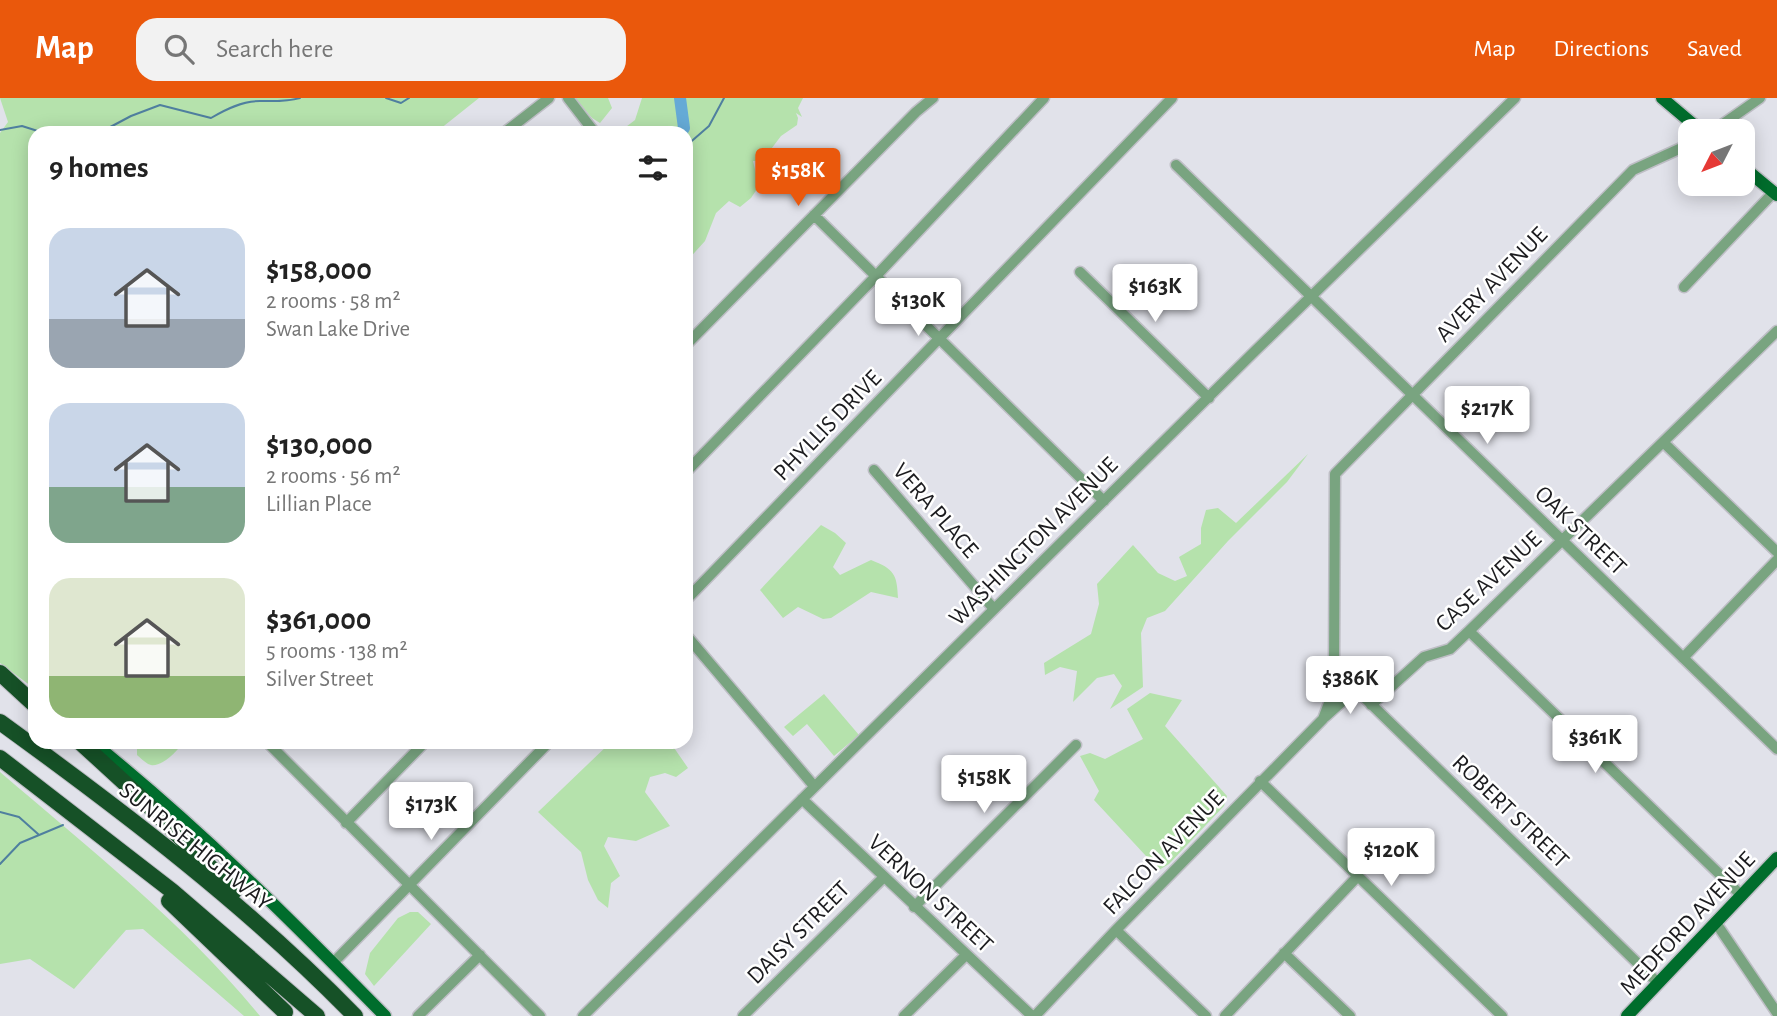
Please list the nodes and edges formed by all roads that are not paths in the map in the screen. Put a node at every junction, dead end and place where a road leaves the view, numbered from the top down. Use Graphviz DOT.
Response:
graph roads {
  1 [pos="549,98"];
  2 [pos="568,98"];
  3 [pos="933,98"];
  4 [pos="1044,98"];
  5 [pos="1172,98"];
  6 [pos="1515,98"];
  7 [pos="1662,98"];
  8 [pos="1759,98"];
  9 [pos="1687,119"];
  10 [pos="1730,119"];
  11 [pos="514,126"];
  12 [pos="589,126"];
  13 [pos="1678,149"];
  14 [pos="1175,165"];
  15 [pos="1755,177"];
  16 [pos="1775,193"];
  17 [pos="814,215"];
  18 [pos="1080,272"];
  19 [pos="876,276"];
  20 [pos="1684,288"];
  21 [pos="1311,298"];
  22 [pos="1777,331"];
  23 [pos="693,338"];
  24 [pos="940,338"];
  25 [pos="1411,395"];
  26 [pos="1209,398"];
  27 [pos="1663,442"];
  28 [pos="693,465"];
  29 [pos="874,470"];
  30 [pos="1104,501"];
  31 [pos="1562,540"];
  32 [pos="1777,552"];
  33 [pos="1777,560"];
  34 [pos="693,593"];
  35 [pos="994,609"];
  36 [pos="1469,631"];
  37 [pos="693,643"];
  38 [pos="1683,658"];
  39 [pos="1334,667"];
  40 [pos="0,673"];
  41 [pos="1356,689"];
  42 [pos="28,693"];
  43 [pos="28,699"];
  44 [pos="1371,705"];
  45 [pos="1323,719"];
  46 [pos="0,722"];
  47 [pos="28,743"];
  48 [pos="1076,745"];
  49 [pos="35,749"];
  50 [pos="87,749"];
  51 [pos="100,749"];
  52 [pos="274,749"];
  53 [pos="418,749"];
  54 [pos="542,749"];
  55 [pos="1777,749"];
  56 [pos="0,758"];
  57 [pos="1260,781"];
  58 [pos="814,786"];
  59 [pos="802,799"];
  60 [pos="346,823"];
  61 [pos="105,838"];
  62 [pos="1774,866"];
  63 [pos="1357,877"];
  64 [pos="883,878"];
  65 [pos="411,886"];
  66 [pos="1742,896"];
  67 [pos="914,907"];
  68 [pos="1716,923"];
  69 [pos="1115,930"];
  70 [pos="1284,953"];
  71 [pos="480,955"];
  72 [pos="966,955"];
  73 [pos="333,963"];
  74 [pos="313,975"];
  75 [pos="1658,984"];
  76 [pos="1635,1013"];
  77 [pos="1777,1013"];
  78 [pos="285,1015"];
  79 [pos="317,1016"];
  80 [pos="355,1016"];
  81 [pos="385,1016"];
  82 [pos="418,1016"];
  83 [pos="540,1016"];
  84 [pos="583,1016"];
  85 [pos="743,1016"];
  86 [pos="904,1016"];
  87 [pos="1033,1016"];
  88 [pos="1206,1016"];
  89 [pos="1225,1016"];
  90 [pos="1350,1016"];
  91 [pos="1502,1016"];
  1 -- 11 [label="street"];
  2 -- 12 [label="street"];
  3 -- 17 [label="street"];
  4 -- 19 [label="street"];
  5 -- 24 [label="street, PHYLLIS DRIVE"];
  6 -- 21 [label="street, WASHINGTON AVENUE"];
  7 -- 9 [label="main road"];
  8 -- 10 [label="street"];
  13 -- 25 [label="street, AVERY AVENUE"];
  14 -- 21 [label="street, OAK STREET"];
  15 -- 16 [label="main road"];
  16 -- 20 [label="street"];
  17 -- 19 [label="street"];
  17 -- 23 [label="street"];
  18 -- 26 [label="street"];
  19 -- 24 [label="street"];
  19 -- 28 [label="street"];
  21 -- 25 [label="street, OAK STREET"];
  21 -- 26 [label="street, WASHINGTON AVENUE"];
  22 -- 27 [label="street, CASE AVENUE"];
  24 -- 30 [label="street"];
  24 -- 34 [label="street, PHYLLIS DRIVE"];
  25 -- 31 [label="street, OAK STREET"];
  25 -- 39 [label="street, AVERY AVENUE"];
  26 -- 30 [label="street, WASHINGTON AVENUE"];
  27 -- 31 [label="street, CASE AVENUE"];
  27 -- 32 [label="street"];
  29 -- 35 [label="street, VERA PLACE"];
  30 -- 35 [label="street, WASHINGTON AVENUE"];
  31 -- 36 [label="street, CASE AVENUE"];
  31 -- 38 [label="street, OAK STREET"];
  33 -- 38 [label="street"];
  35 -- 58 [label="street, WASHINGTON AVENUE"];
  36 -- 44 [label="street, CASE AVENUE"];
  36 -- 66 [label="street"];
  37 -- 58 [label="street"];
  38 -- 55 [label="street, OAK STREET"];
  39 -- 41 [label="street, ROBERT STREET"];
  39 -- 45 [label="street"];
  40 -- 42 [label="main road"];
  40 -- 43 [label="highway"];
  41 -- 44 [label="street, ROBERT STREET"];
  41 -- 45 [label="street, FALCON AVENUE"];
  44 -- 75 [label="street, ROBERT STREET"];
  45 -- 57 [label="street, FALCON AVENUE"];
  46 -- 47 [label="highway, SUNRISE HIGHWAY"];
  48 -- 67 [label="street"];
  49 -- 74 [label="highway, SUNRISE HIGHWAY"];
  50 -- 74 [label="highway"];
  51 -- 73 [label="main road"];
  52 -- 60 [label="street"];
  53 -- 60 [label="street"];
  54 -- 65 [label="street"];
  56 -- 61 [label="highway, SUNRISE HIGHWAY"];
  57 -- 63 [label="street"];
  57 -- 69 [label="street, FALCON AVENUE"];
  58 -- 59 [label="street, WASHINGTON AVENUE"];
  59 -- 64 [label="street, VERNON STREET"];
  59 -- 84 [label="street, WASHINGTON AVENUE"];
  60 -- 65 [label="street"];
  61 -- 78 [label="highway"];
  61 -- 79 [label="highway, SUNRISE HIGHWAY"];
  62 -- 66 [label="main road, MEDFORD AVENUE"];
  63 -- 70 [label="street"];
  63 -- 91 [label="street"];
  64 -- 67 [label="street, VERNON STREET"];
  64 -- 85 [label="street, DAISY STREET"];
  65 -- 71 [label="street"];
  65 -- 73 [label="street"];
  66 -- 68 [label="main road, MEDFORD AVENUE"];
  67 -- 72 [label="street, VERNON STREET"];
  68 -- 75 [label="main road, MEDFORD AVENUE"];
  68 -- 77 [label="street"];
  69 -- 87 [label="street, FALCON AVENUE"];
  69 -- 88 [label="street"];
  70 -- 89 [label="street"];
  70 -- 90 [label="street"];
  71 -- 82 [label="street"];
  71 -- 83 [label="street"];
  72 -- 86 [label="street"];
  72 -- 87 [label="street, VERNON STREET"];
  73 -- 81 [label="main road"];
  74 -- 80 [label="highway, SUNRISE HIGHWAY"];
  75 -- 76 [label="main road, MEDFORD AVENUE"];
}
